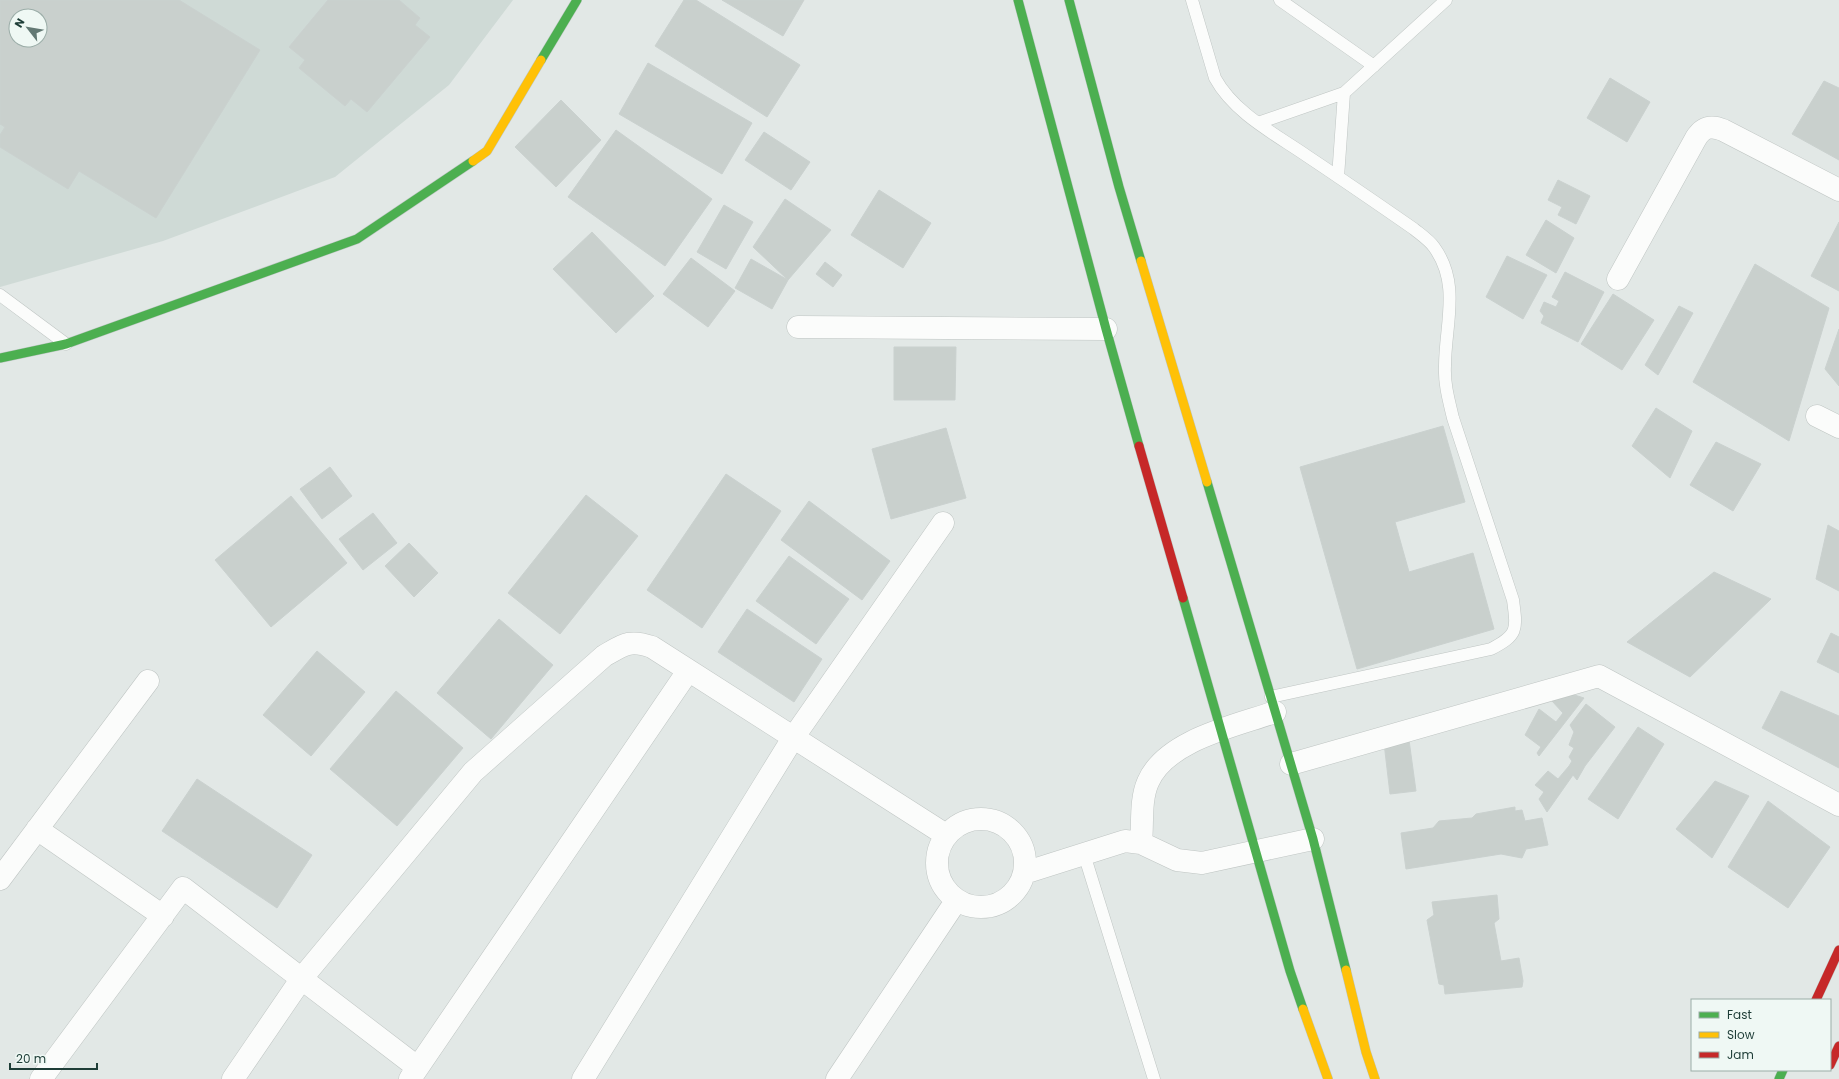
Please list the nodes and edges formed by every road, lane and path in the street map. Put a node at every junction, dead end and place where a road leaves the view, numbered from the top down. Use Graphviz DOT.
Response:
graph roads {
  1 [pos="577,0"];
  2 [pos="1018,0"];
  3 [pos="1069,0"];
  4 [pos="1192,0"];
  5 [pos="1280,0"];
  6 [pos="1446,0"];
  7 [pos="1374,66"];
  8 [pos="1344,93"];
  9 [pos="1258,123"];
  10 [pos="1338,177"];
  11 [pos="1839,190"];
  12 [pos="1618,279"];
  13 [pos="0,295"];
  14 [pos="798,327"];
  15 [pos="1106,329"];
  16 [pos="66,344"];
  17 [pos="0,358"];
  18 [pos="1817,416"];
  19 [pos="1839,427"];
  20 [pos="943,523"];
  21 [pos="688,671"];
  22 [pos="148,681"];
  23 [pos="1273,705"];
  24 [pos="1221,730"];
  25 [pos="793,738"];
  26 [pos="1290,764"];
  27 [pos="1839,805"];
  28 [pos="37,829"];
  29 [pos="946,835"];
  30 [pos="1313,839"];
  31 [pos="1141,843"];
  32 [pos="1256,852"];
  33 [pos="1084,854"];
  34 [pos="1024,874"];
  35 [pos="0,879"];
  36 [pos="956,901"];
  37 [pos="163,916"];
  38 [pos="1839,950"];
  39 [pos="302,978"];
  40 [pos="1816,999"];
  41 [pos="1839,1046"];
  42 [pos="1831,1063"];
  43 [pos="414,1073"];
  44 [pos="48,1077"];
  45 [pos="233,1079"];
  46 [pos="583,1079"];
  47 [pos="837,1079"];
  48 [pos="1154,1079"];
  49 [pos="1328,1079"];
  50 [pos="1375,1079"];
  1 -- 16 [label="main road"];
  2 -- 15 [label="main road"];
  3 -- 23 [label="main road"];
  4 -- 9 [label="lane"];
  5 -- 7 [label="lane"];
  6 -- 7 [label="lane"];
  7 -- 8 [label="lane"];
  8 -- 9 [label="lane"];
  8 -- 10 [label="lane"];
  9 -- 10 [label="lane"];
  10 -- 23 [label="lane"];
  11 -- 12 [label="street"];
  13 -- 16 [label="lane"];
  14 -- 15 [label="street"];
  15 -- 24 [label="main road"];
  16 -- 17 [label="main road"];
  18 -- 19 [label="street"];
  20 -- 25 [label="street"];
  21 -- 25 [label="street"];
  21 -- 39 [label="street"];
  21 -- 43 [label="street"];
  22 -- 28 [label="street"];
  23 -- 24 [label="street"];
  23 -- 26 [label="main road"];
  24 -- 31 [label="street"];
  24 -- 32 [label="main road"];
  25 -- 29 [label="street"];
  25 -- 46 [label="street"];
  26 -- 27 [label="street"];
  26 -- 30 [label="main road"];
  28 -- 35 [label="street"];
  28 -- 37 [label="street"];
  29 -- 34 [label="street"];
  29 -- 36 [label="street"];
  30 -- 32 [label="street"];
  30 -- 50 [label="main road"];
  31 -- 32 [label="street"];
  31 -- 33 [label="street"];
  32 -- 49 [label="main road"];
  33 -- 34 [label="street"];
  33 -- 48 [label="lane"];
  34 -- 36 [label="street"];
  36 -- 47 [label="street"];
  37 -- 39 [label="street"];
  37 -- 44 [label="street"];
  38 -- 40 [label="main road"];
  39 -- 43 [label="street"];
  39 -- 45 [label="street"];
  41 -- 42 [label="main road"];
}
